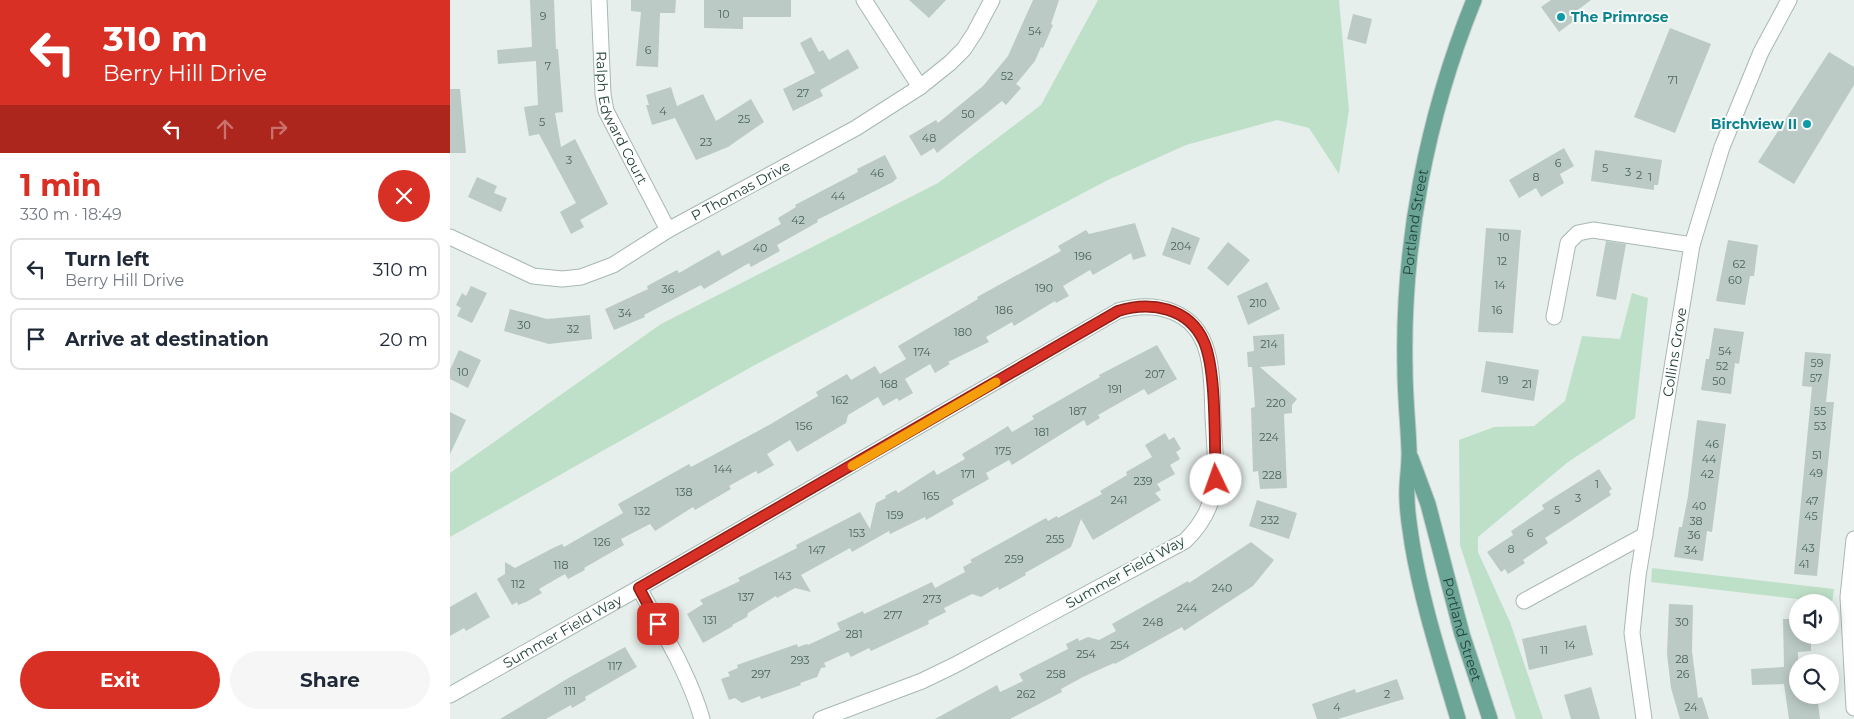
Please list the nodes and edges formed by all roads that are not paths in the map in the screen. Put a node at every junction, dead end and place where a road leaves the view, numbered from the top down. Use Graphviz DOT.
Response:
graph roads {
  1 [pos="599,0"];
  2 [pos="864,0"];
  3 [pos="992,0"];
  4 [pos="1474,0"];
  5 [pos="1789,0"];
  6 [pos="920,87"];
  7 [pos="668,230"];
  8 [pos="450,237"];
  9 [pos="1692,245"];
  10 [pos="1554,317"];
  11 [pos="1409,452"];
  12 [pos="1645,535"];
  13 [pos="1854,539"];
  14 [pos="639,588"];
  15 [pos="1524,601"];
  16 [pos="450,694"];
  17 [pos="1854,708"];
  18 [pos="702,719"];
  19 [pos="821,719"];
  20 [pos="1458,719"];
  21 [pos="1490,719"];
  22 [pos="1644,719"];
  1 -- 7 [label="street, Ralph Edward Court"];
  2 -- 6 [label="street"];
  3 -- 6 [label="street, P Thomas Drive"];
  4 -- 11 [label="main road, Portland Street"];
  5 -- 9 [label="street, Collins Grove"];
  6 -- 7 [label="street, P Thomas Drive"];
  7 -- 8 [label="street, P Thomas Drive"];
  9 -- 10 [label="street"];
  9 -- 12 [label="street, Collins Grove"];
  11 -- 20 [label="main road, Portland Street"];
  11 -- 21 [label="main road, Portland Street"];
  12 -- 15 [label="street"];
  12 -- 22 [label="street, Collins Grove"];
  13 -- 17 [label="street"];
  14 -- 16 [label="street, Summer Field Way"];
  14 -- 18 [label="street"];
  14 -- 19 [label="street, Summer Field Way"];
}
